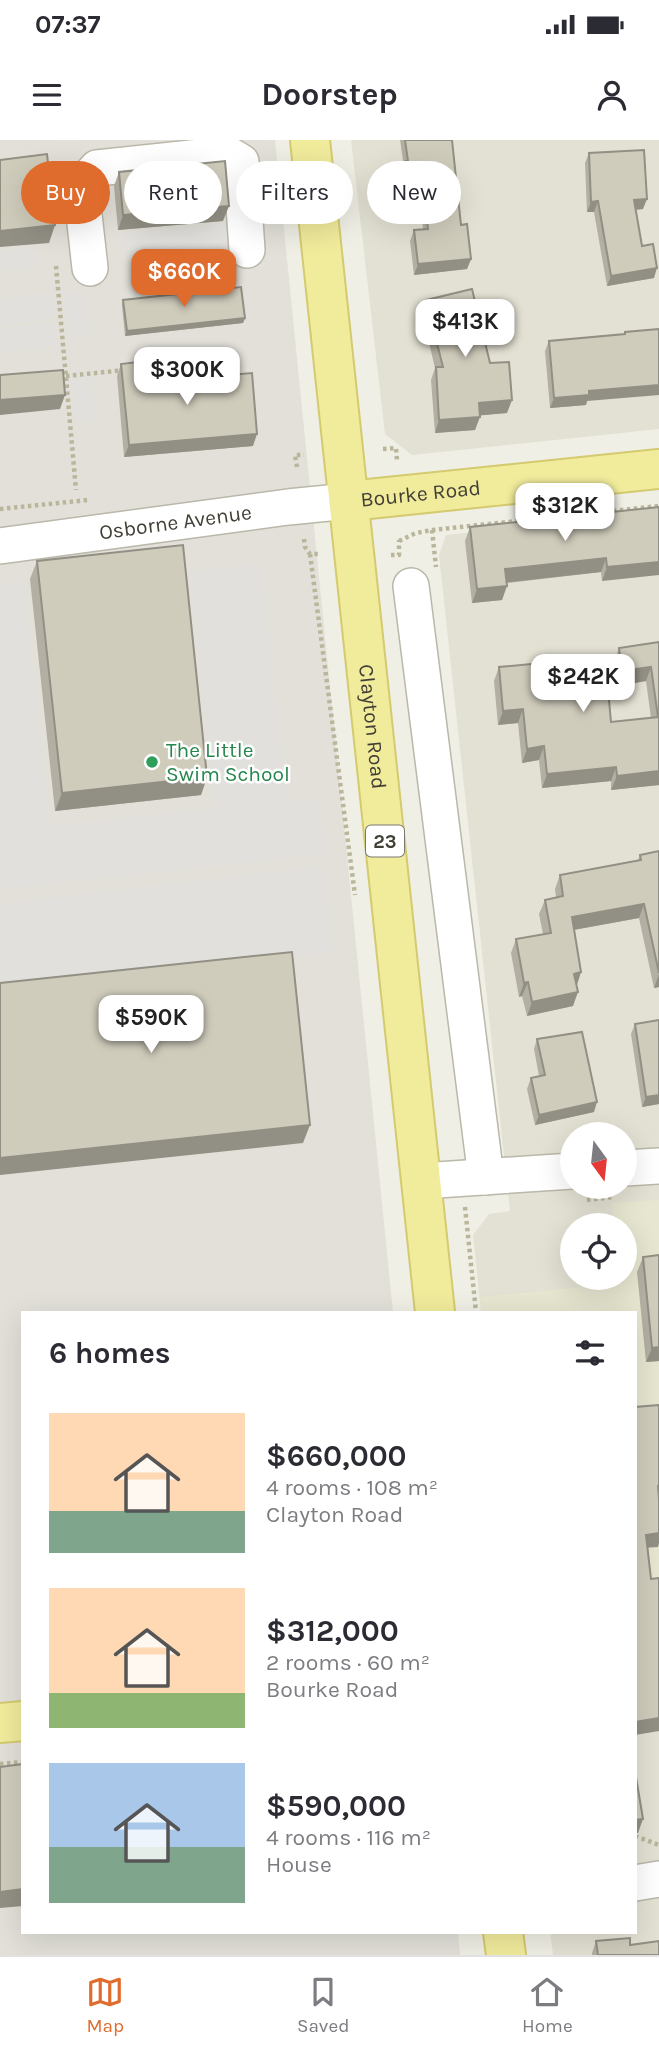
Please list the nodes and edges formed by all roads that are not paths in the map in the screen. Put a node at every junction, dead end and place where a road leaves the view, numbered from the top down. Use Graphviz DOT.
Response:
graph roads {
  1 [pos="310,140"];
  2 [pos="247,250"];
  3 [pos="90,268"];
  4 [pos="659,469"];
  5 [pos="349,501"];
  6 [pos="0,546"];
  7 [pos="411,586"];
  8 [pos="659,1166"];
  9 [pos="637,1167"];
  10 [pos="560,1172"];
  11 [pos="474,1178"];
  12 [pos="422,1181"];
  13 [pos="435,1311"];
  14 [pos="21,1721"];
  15 [pos="0,1723"];
  16 [pos="659,1879"];
  17 [pos="637,1883"];
  18 [pos="503,1934"];
  19 [pos="506,1955"];
  1 -- 5 [label="main road, Clayton Road / 23"];
  2 -- 3 [label="street"];
  4 -- 5 [label="main road, Bourke Road"];
  5 -- 6 [label="street, Osborne Avenue"];
  5 -- 12 [label="main road, Clayton Road / 23"];
  7 -- 11 [label="street"];
  8 -- 9 [label="street"];
  10 -- 11 [label="street"];
  11 -- 12 [label="street"];
  12 -- 13 [label="main road, Clayton Road / 23"];
  14 -- 15 [label="main road"];
  16 -- 17 [label="street"];
  18 -- 19 [label="main road"];
}
